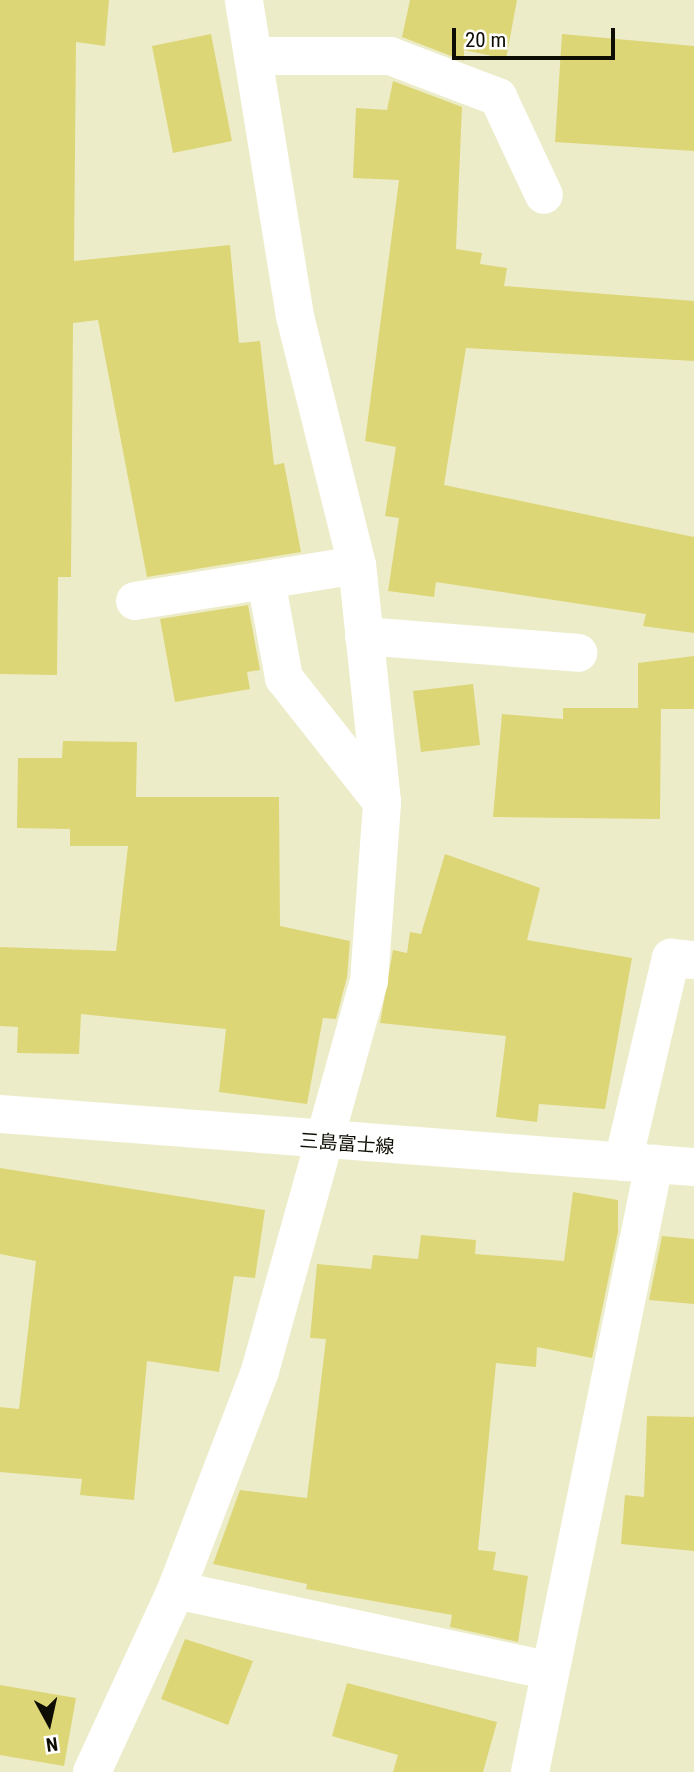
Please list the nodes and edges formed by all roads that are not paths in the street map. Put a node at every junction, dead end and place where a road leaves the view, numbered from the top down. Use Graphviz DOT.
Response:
graph roads {
  1 [pos="244,0"];
  2 [pos="253,56"];
  3 [pos="544,195"];
  4 [pos="357,565"];
  5 [pos="266,580"];
  6 [pos="135,601"];
  7 [pos="364,636"];
  8 [pos="578,653"];
  9 [pos="382,802"];
  10 [pos="694,960"];
  11 [pos="0,1114"];
  12 [pos="320,1143"];
  13 [pos="639,1163"];
  14 [pos="694,1167"];
  15 [pos="176,1590"];
  16 [pos="550,1671"];
  17 [pos="92,1772"];
  18 [pos="530,1772"];
  1 -- 2 [label="street"];
  2 -- 3 [label="street"];
  2 -- 4 [label="street"];
  4 -- 5 [label="street"];
  4 -- 7 [label="street"];
  5 -- 6 [label="street"];
  5 -- 9 [label="street"];
  7 -- 8 [label="street"];
  7 -- 9 [label="street"];
  9 -- 12 [label="street"];
  10 -- 13 [label="street"];
  11 -- 12 [label="street, 三島富士線"];
  12 -- 13 [label="street, 三島富士線"];
  12 -- 15 [label="street"];
  13 -- 14 [label="street, 三島富士線"];
  13 -- 16 [label="street"];
  15 -- 16 [label="street"];
  15 -- 17 [label="street"];
  16 -- 18 [label="street"];
}
